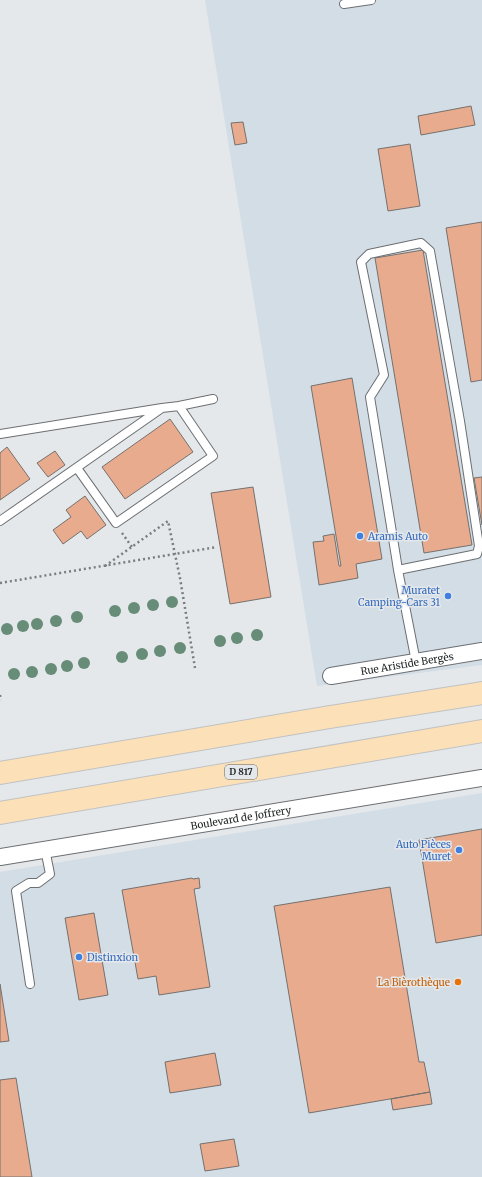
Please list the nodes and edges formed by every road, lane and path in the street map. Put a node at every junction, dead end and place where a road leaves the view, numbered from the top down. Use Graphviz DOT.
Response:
graph roads {
  1 [pos="370,0"];
  2 [pos="344,4"];
  3 [pos="213,399"];
  4 [pos="179,406"];
  5 [pos="162,408"];
  6 [pos="0,434"];
  7 [pos="77,468"];
  8 [pos="0,521"];
  9 [pos="120,532"];
  10 [pos="132,547"];
  11 [pos="217,547"];
  12 [pos="175,555"];
  13 [pos="105,566"];
  14 [pos="398,570"];
  15 [pos="0,583"];
  16 [pos="482,651"];
  17 [pos="416,662"];
  18 [pos="195,668"];
  19 [pos="331,676"];
  20 [pos="482,693"];
  21 [pos="0,695"];
  22 [pos="1,700"];
  23 [pos="482,731"];
  24 [pos="0,773"];
  25 [pos="482,778"];
  26 [pos="0,813"];
  27 [pos="45,849"];
  28 [pos="0,857"];
  29 [pos="30,984"];
  1 -- 2 [label="lane"];
  3 -- 4 [label="lane"];
  4 -- 5 [label="lane"];
  4 -- 7 [label="lane"];
  5 -- 6 [label="lane"];
  5 -- 7 [label="lane"];
  7 -- 8 [label="lane"];
  9 -- 10 [label="path"];
  10 -- 12 [label="path"];
  10 -- 13 [label="path"];
  11 -- 12 [label="path"];
  12 -- 13 [label="path"];
  12 -- 18 [label="path"];
  13 -- 15 [label="path"];
  14 -- 14 [label="lane"];
  14 -- 17 [label="lane"];
  16 -- 17 [label="street, Rue Aristide Bergès"];
  17 -- 19 [label="street, Rue Aristide Bergès"];
  20 -- 24 [label="main road"];
  21 -- 22 [label="path"];
  23 -- 26 [label="main road, D 817"];
  25 -- 27 [label="street, Boulevard de Joffrery"];
  27 -- 28 [label="street, Boulevard de Joffrery"];
  27 -- 29 [label="lane"];
}
